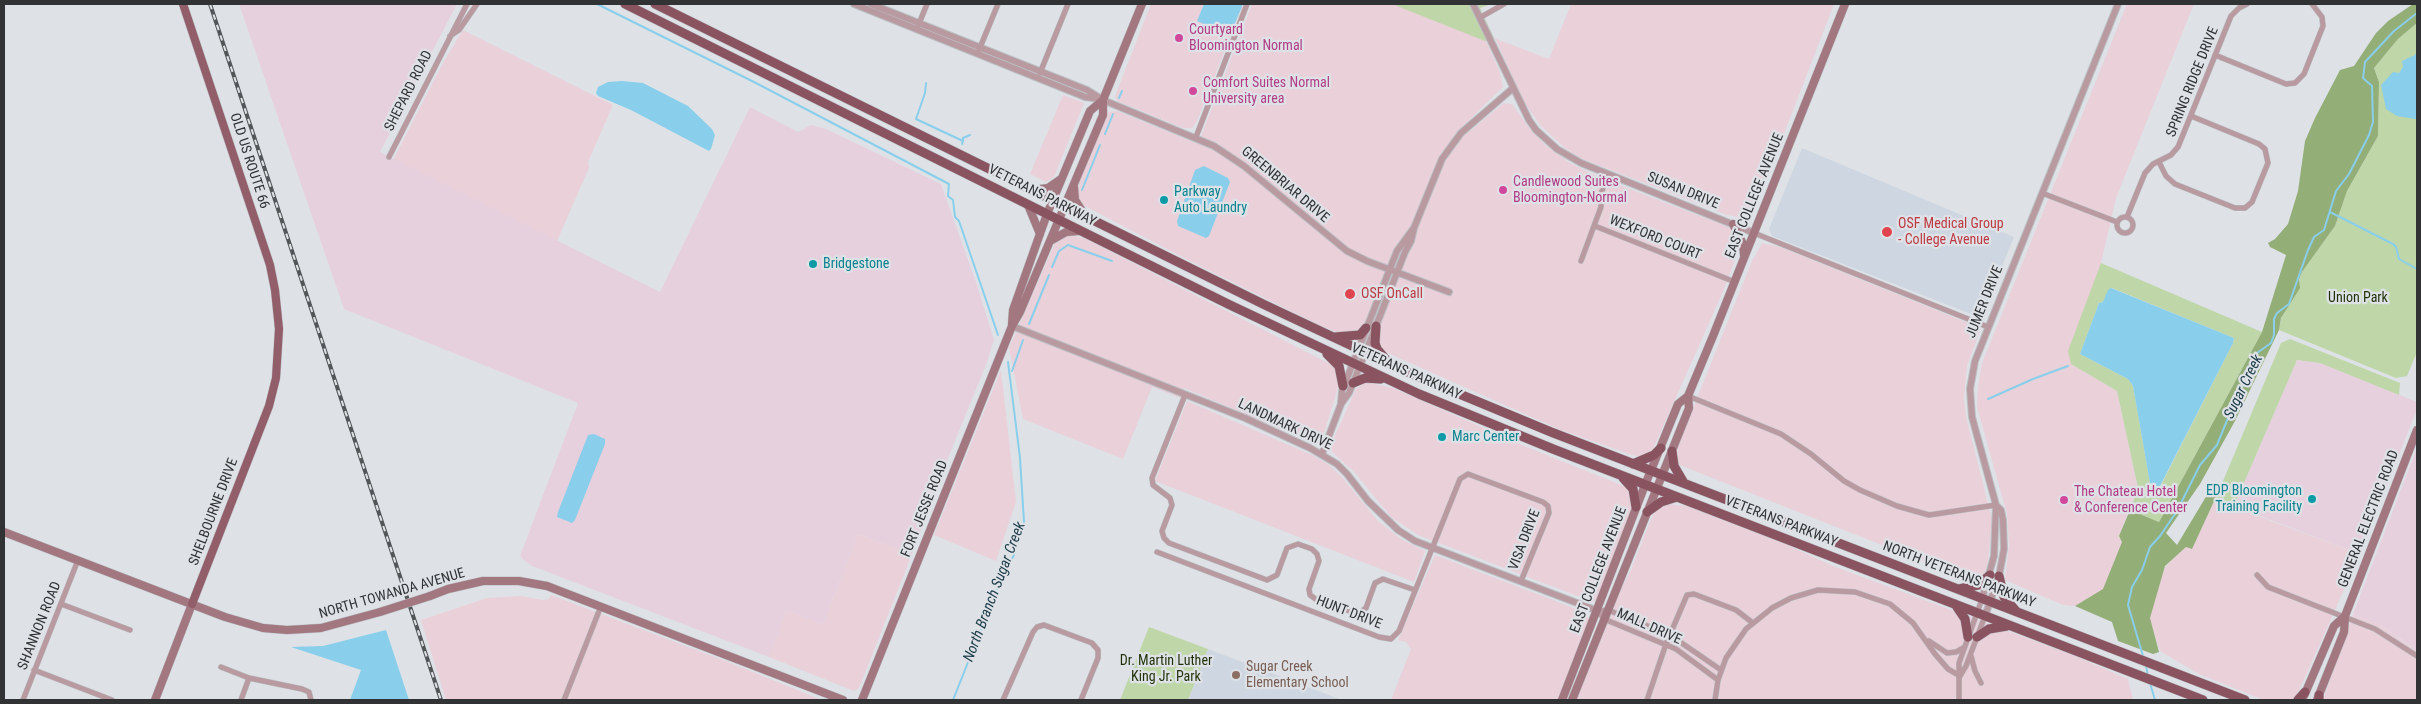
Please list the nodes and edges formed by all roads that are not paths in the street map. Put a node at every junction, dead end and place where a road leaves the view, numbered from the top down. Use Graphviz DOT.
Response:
graph roads {
  1 [pos="183,4"];
  2 [pos="467,4"];
  3 [pos="477,4"];
  4 [pos="626,4"];
  5 [pos="655,4"];
  6 [pos="856,4"];
  7 [pos="872,4"];
  8 [pos="927,4"];
  9 [pos="998,4"];
  10 [pos="1068,4"];
  11 [pos="1142,4"];
  12 [pos="1247,4"];
  13 [pos="1473,4"];
  14 [pos="1504,4"];
  15 [pos="1845,4"];
  16 [pos="2118,4"];
  17 [pos="2247,4"];
  18 [pos="2312,4"];
  19 [pos="1481,17"];
  20 [pos="918,26"];
  21 [pos="450,36"];
  22 [pos="979,51"];
  23 [pos="2215,55"];
  24 [pos="1039,75"];
  25 [pos="1512,89"];
  26 [pos="1103,100"];
  27 [pos="2191,116"];
  28 [pos="1196,137"];
  29 [pos="388,157"];
  30 [pos="2158,162"];
  31 [pos="1608,174"];
  32 [pos="1063,178"];
  33 [pos="1074,183"];
  34 [pos="1033,190"];
  35 [pos="2042,193"];
  36 [pos="1054,201"];
  37 [pos="1028,204"];
  38 [pos="1064,206"];
  39 [pos="1047,214"];
  40 [pos="1086,217"];
  41 [pos="2127,217"];
  42 [pos="1058,220"];
  43 [pos="2117,222"];
  44 [pos="1733,224"];
  45 [pos="1595,226"];
  46 [pos="1414,228"];
  47 [pos="1079,230"];
  48 [pos="1754,233"];
  49 [pos="1040,234"];
  50 [pos="1049,242"];
  51 [pos="1745,257"];
  52 [pos="1581,261"];
  53 [pos="1389,270"];
  54 [pos="1398,273"];
  55 [pos="1735,282"];
  56 [pos="1449,292"];
  57 [pos="1012,326"];
  58 [pos="1376,326"];
  59 [pos="1988,327"];
  60 [pos="1366,328"];
  61 [pos="279,329"];
  62 [pos="1331,338"];
  63 [pos="1323,350"];
  64 [pos="1361,352"];
  65 [pos="1390,364"];
  66 [pos="1356,365"];
  67 [pos="1388,380"];
  68 [pos="1348,385"];
  69 [pos="1185,395"];
  70 [pos="1688,396"];
  71 [pos="2417,430"];
  72 [pos="1661,448"];
  73 [pos="1672,451"];
  74 [pos="1322,454"];
  75 [pos="1633,464"];
  76 [pos="1651,471"];
  77 [pos="1464,474"];
  78 [pos="1663,475"];
  79 [pos="1621,476"];
  80 [pos="1684,483"];
  81 [pos="1645,485"];
  82 [pos="1657,489"];
  83 [pos="1678,497"];
  84 [pos="1996,505"];
  85 [pos="1636,507"];
  86 [pos="1647,512"];
  87 [pos="4,532"];
  88 [pos="1432,547"];
  89 [pos="1157,552"];
  90 [pos="78,560"];
  91 [pos="1994,575"];
  92 [pos="2256,575"];
  93 [pos="1521,582"];
  94 [pos="1958,589"];
  95 [pos="1415,590"];
  96 [pos="1986,600"];
  97 [pos="61,604"];
  98 [pos="192,604"];
  99 [pos="1954,604"];
  100 [pos="601,606"];
  101 [pos="1608,610"];
  102 [pos="1598,611"];
  103 [pos="2016,612"];
  104 [pos="1981,614"];
  105 [pos="2345,616"];
  106 [pos="1604,619"];
  107 [pos="1753,623"];
  108 [pos="2009,625"];
  109 [pos="130,630"];
  110 [pos="1670,635"];
  111 [pos="1977,636"];
  112 [pos="1968,637"];
  113 [pos="1926,638"];
  114 [pos="1666,644"];
  115 [pos="1964,648"];
  116 [pos="1970,655"];
  117 [pos="2417,656"];
  118 [pos="222,667"];
  119 [pos="34,670"];
  120 [pos="1721,670"];
  121 [pos="1960,676"];
  122 [pos="249,678"];
  123 [pos="1718,680"];
  124 [pos="1982,683"];
  125 [pos="2304,696"];
  126 [pos="2319,699"];
  127 [pos="23,700"];
  128 [pos="112,700"];
  129 [pos="155,700"];
  130 [pos="241,700"];
  131 [pos="311,700"];
  132 [pos="564,700"];
  133 [pos="843,700"];
  134 [pos="862,700"];
  135 [pos="1004,700"];
  136 [pos="1081,700"];
  137 [pos="1562,700"];
  138 [pos="1572,700"];
  139 [pos="1647,700"];
  140 [pos="1715,700"];
  141 [pos="1959,700"];
  142 [pos="2203,700"];
  143 [pos="2245,700"];
  144 [pos="2298,700"];
  1 -- 61 [label="main road, OLD US ROUTE 66"];
  2 -- 21 [label="street, SHEPARD ROAD"];
  3 -- 21 [label="street, SHEPARD ROAD"];
  4 -- 37 [label="highway, VETERANS PARKWAY"];
  5 -- 34 [label="highway, VETERANS PARKWAY"];
  6 -- 20 [label="street, GREENBRIAR DRIVE"];
  7 -- 20 [label="street, GREENBRIAR DRIVE"];
  8 -- 20 [label="street"];
  9 -- 22 [label="street"];
  10 -- 24 [label="street"];
  11 -- 26 [label="main road, FORT JESSE ROAD"];
  12 -- 28 [label="street"];
  13 -- 19 [label="street, SUSAN DRIVE"];
  14 -- 19 [label="street"];
  15 -- 48 [label="main road, EAST COLLEGE AVENUE"];
  16 -- 35 [label="street, JUMER DRIVE"];
  17 -- 23 [label="street, SPRING RIDGE DRIVE"];
  18 -- 23 [label="street"];
  19 -- 25 [label="street, SUSAN DRIVE"];
  20 -- 22 [label="street, GREENBRIAR DRIVE"];
  21 -- 29 [label="street, SHEPARD ROAD"];
  22 -- 24 [label="street, GREENBRIAR DRIVE"];
  23 -- 27 [label="street, SPRING RIDGE DRIVE"];
  24 -- 26 [label="street, GREENBRIAR DRIVE"];
  25 -- 31 [label="street, SUSAN DRIVE"];
  25 -- 46 [label="street"];
  26 -- 28 [label="street, GREENBRIAR DRIVE"];
  26 -- 32 [label="main road, FORT JESSE ROAD"];
  26 -- 33 [label="main road, FORT JESSE ROAD"];
  27 -- 30 [label="street, SPRING RIDGE DRIVE"];
  27 -- 30 [label="street"];
  28 -- 53 [label="street, GREENBRIAR DRIVE"];
  30 -- 41 [label="street, SPRING RIDGE DRIVE"];
  31 -- 44 [label="street, SUSAN DRIVE"];
  31 -- 45 [label="street"];
  32 -- 34 [label="main road"];
  32 -- 36 [label="main road, FORT JESSE ROAD"];
  33 -- 38 [label="main road, FORT JESSE ROAD"];
  33 -- 40 [label="main road"];
  34 -- 36 [label="highway, VETERANS PARKWAY"];
  35 -- 43 [label="street"];
  35 -- 59 [label="street, JUMER DRIVE"];
  36 -- 38 [label="highway, VETERANS PARKWAY"];
  36 -- 39 [label="main road, FORT JESSE ROAD"];
  37 -- 39 [label="highway, VETERANS PARKWAY"];
  37 -- 49 [label="main road"];
  38 -- 40 [label="highway, VETERANS PARKWAY"];
  38 -- 42 [label="main road, FORT JESSE ROAD"];
  39 -- 42 [label="highway, VETERANS PARKWAY"];
  39 -- 49 [label="main road, FORT JESSE ROAD"];
  40 -- 62 [label="highway, VETERANS PARKWAY"];
  41 -- 43 [label="street"];
  41 -- 43 [label="street"];
  42 -- 47 [label="highway, VETERANS PARKWAY"];
  42 -- 50 [label="main road, FORT JESSE ROAD"];
  44 -- 48 [label="street, SUSAN DRIVE"];
  44 -- 51 [label="main road"];
  45 -- 52 [label="street"];
  45 -- 55 [label="street, WEXFORD COURT"];
  46 -- 53 [label="street"];
  46 -- 54 [label="street"];
  47 -- 50 [label="main road"];
  47 -- 63 [label="highway, VETERANS PARKWAY"];
  48 -- 51 [label="main road, EAST COLLEGE AVENUE"];
  48 -- 59 [label="street, SUSAN DRIVE"];
  49 -- 57 [label="main road, FORT JESSE ROAD"];
  50 -- 57 [label="main road, FORT JESSE ROAD"];
  51 -- 55 [label="main road, EAST COLLEGE AVENUE"];
  53 -- 54 [label="street, GREENBRIAR DRIVE"];
  53 -- 60 [label="street"];
  54 -- 56 [label="street, GREENBRIAR DRIVE"];
  54 -- 58 [label="street"];
  55 -- 70 [label="main road, EAST COLLEGE AVENUE"];
  57 -- 69 [label="street, LANDMARK DRIVE"];
  57 -- 134 [label="main road, FORT JESSE ROAD"];
  58 -- 64 [label="street"];
  58 -- 65 [label="highway"];
  59 -- 84 [label="street, JUMER DRIVE"];
  60 -- 62 [label="highway"];
  60 -- 64 [label="street"];
  61 -- 98 [label="main road, SHELBOURNE DRIVE"];
  62 -- 64 [label="highway, VETERANS PARKWAY"];
  63 -- 66 [label="highway, VETERANS PARKWAY"];
  63 -- 68 [label="highway"];
  64 -- 65 [label="highway, VETERANS PARKWAY"];
  64 -- 66 [label="street"];
  65 -- 75 [label="highway, VETERANS PARKWAY"];
  66 -- 67 [label="highway, VETERANS PARKWAY"];
  66 -- 68 [label="street"];
  67 -- 68 [label="highway"];
  67 -- 79 [label="highway, VETERANS PARKWAY"];
  68 -- 74 [label="street"];
  69 -- 74 [label="street, LANDMARK DRIVE"];
  69 -- 95 [label="street"];
  70 -- 72 [label="main road, EAST COLLEGE AVENUE"];
  70 -- 73 [label="main road, EAST COLLEGE AVENUE"];
  70 -- 84 [label="street"];
  71 -- 105 [label="main road, GENERAL ELECTRIC ROAD"];
  72 -- 75 [label="highway"];
  72 -- 76 [label="main road, EAST COLLEGE AVENUE"];
  73 -- 78 [label="main road, EAST COLLEGE AVENUE"];
  73 -- 80 [label="highway"];
  74 -- 88 [label="street, LANDMARK DRIVE"];
  75 -- 76 [label="highway, VETERANS PARKWAY"];
  76 -- 78 [label="highway, VETERANS PARKWAY"];
  76 -- 81 [label="main road, EAST COLLEGE AVENUE"];
  77 -- 88 [label="street, HUNT DRIVE"];
  77 -- 93 [label="street, VISA DRIVE"];
  78 -- 80 [label="highway, NORTH VETERANS PARKWAY"];
  78 -- 82 [label="main road, EAST COLLEGE AVENUE"];
  79 -- 81 [label="highway, VETERANS PARKWAY"];
  79 -- 85 [label="highway"];
  80 -- 94 [label="highway, NORTH VETERANS PARKWAY"];
  81 -- 82 [label="highway, VETERANS PARKWAY"];
  81 -- 85 [label="main road, EAST COLLEGE AVENUE"];
  82 -- 83 [label="highway, VETERANS PARKWAY"];
  82 -- 86 [label="main road, EAST COLLEGE AVENUE"];
  83 -- 86 [label="highway"];
  83 -- 99 [label="highway, VETERANS PARKWAY"];
  84 -- 91 [label="street, JUMER DRIVE"];
  85 -- 102 [label="main road, EAST COLLEGE AVENUE"];
  86 -- 101 [label="main road, EAST COLLEGE AVENUE"];
  87 -- 90 [label="main road, NORTH TOWANDA AVENUE"];
  88 -- 93 [label="street, LANDMARK DRIVE"];
  88 -- 95 [label="street, HUNT DRIVE"];
  89 -- 95 [label="street, HUNT DRIVE"];
  90 -- 97 [label="street, SHANNON ROAD"];
  90 -- 98 [label="main road, NORTH TOWANDA AVENUE"];
  91 -- 94 [label="highway"];
  91 -- 96 [label="street, JUMER DRIVE"];
  91 -- 103 [label="highway"];
  92 -- 105 [label="street"];
  93 -- 102 [label="street, LANDMARK DRIVE"];
  94 -- 96 [label="highway, NORTH VETERANS PARKWAY"];
  96 -- 103 [label="highway, NORTH VETERANS PARKWAY"];
  96 -- 104 [label="street, JUMER DRIVE"];
  97 -- 109 [label="street"];
  97 -- 119 [label="street, SHANNON ROAD"];
  98 -- 100 [label="main road, NORTH TOWANDA AVENUE, bridge"];
  98 -- 129 [label="main road, SHELBOURNE DRIVE"];
  99 -- 104 [label="highway, VETERANS PARKWAY"];
  99 -- 112 [label="highway"];
  100 -- 132 [label="street"];
  100 -- 133 [label="main road, NORTH TOWANDA AVENUE"];
  101 -- 102 [label="street, LANDMARK DRIVE"];
  101 -- 106 [label="main road, EAST COLLEGE AVENUE"];
  101 -- 110 [label="street, MALL DRIVE"];
  102 -- 106 [label="street, MALL DRIVE"];
  102 -- 137 [label="main road, EAST COLLEGE AVENUE"];
  103 -- 143 [label="highway, NORTH VETERANS PARKWAY"];
  104 -- 108 [label="highway, VETERANS PARKWAY"];
  104 -- 111 [label="street"];
  104 -- 112 [label="street"];
  105 -- 117 [label="street"];
  105 -- 125 [label="main road, GENERAL ELECTRIC ROAD"];
  105 -- 126 [label="main road, GENERAL ELECTRIC ROAD"];
  106 -- 114 [label="street, MALL DRIVE"];
  106 -- 138 [label="main road, EAST COLLEGE AVENUE"];
  107 -- 110 [label="street"];
  107 -- 113 [label="street"];
  107 -- 120 [label="street"];
  108 -- 111 [label="highway"];
  108 -- 142 [label="highway, VETERANS PARKWAY"];
  110 -- 114 [label="street"];
  110 -- 120 [label="street, MALL DRIVE"];
  111 -- 116 [label="street"];
  112 -- 115 [label="street"];
  113 -- 115 [label="street"];
  113 -- 121 [label="street"];
  114 -- 123 [label="street, MALL DRIVE"];
  114 -- 139 [label="street"];
  115 -- 121 [label="street"];
  116 -- 121 [label="street"];
  116 -- 124 [label="street"];
  118 -- 122 [label="street"];
  119 -- 127 [label="street, SHANNON ROAD"];
  119 -- 128 [label="street"];
  120 -- 123 [label="street"];
  121 -- 141 [label="street"];
  122 -- 130 [label="street"];
  122 -- 131 [label="street"];
  123 -- 140 [label="street"];
  125 -- 144 [label="highway"];
  135 -- 136 [label="street"];
}
